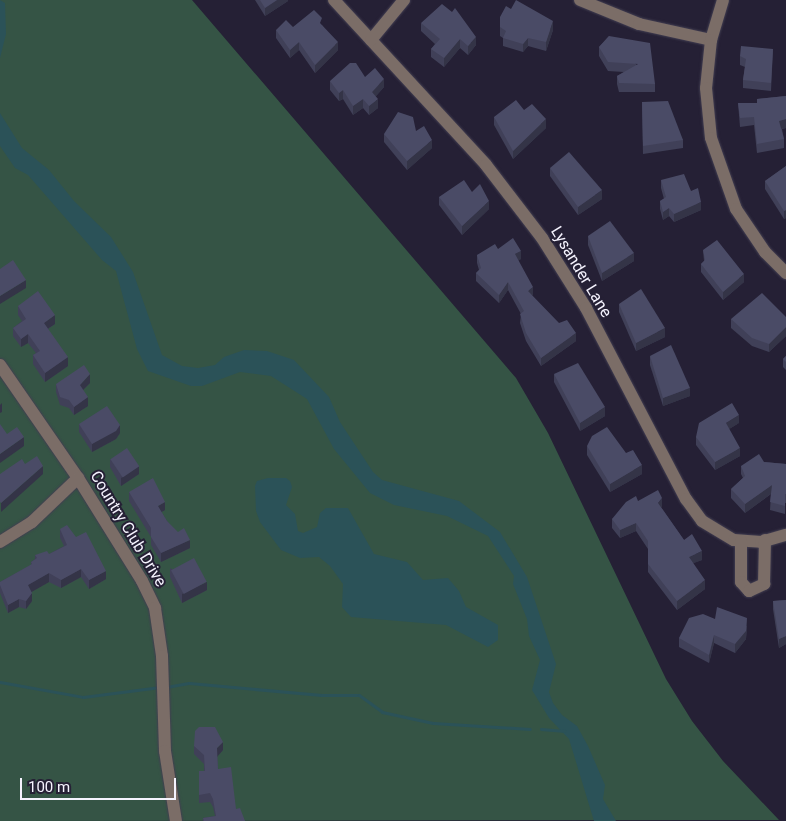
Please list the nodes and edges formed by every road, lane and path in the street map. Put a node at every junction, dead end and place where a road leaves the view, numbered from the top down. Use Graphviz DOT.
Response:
graph roads {
  1 [pos="334,0"];
  2 [pos="404,0"];
  3 [pos="580,0"];
  4 [pos="723,0"];
  5 [pos="371,40"];
  6 [pos="711,40"];
  7 [pos="784,268"];
  8 [pos="0,365"];
  9 [pos="78,478"];
  10 [pos="786,534"];
  11 [pos="765,540"];
  12 [pos="741,541"];
  13 [pos="0,542"];
  14 [pos="176,821"];
  1 -- 5 [label="street, Lysander Lane"];
  2 -- 5 [label="street"];
  3 -- 6 [label="street"];
  4 -- 6 [label="street"];
  5 -- 12 [label="street, Lysander Lane"];
  6 -- 7 [label="street"];
  8 -- 9 [label="street, Country Club Drive"];
  9 -- 13 [label="street"];
  9 -- 14 [label="street, Country Club Drive"];
  10 -- 11 [label="street, Lysander Lane"];
  11 -- 12 [label="street, Lysander Lane"];
  11 -- 12 [label="street"];
}
